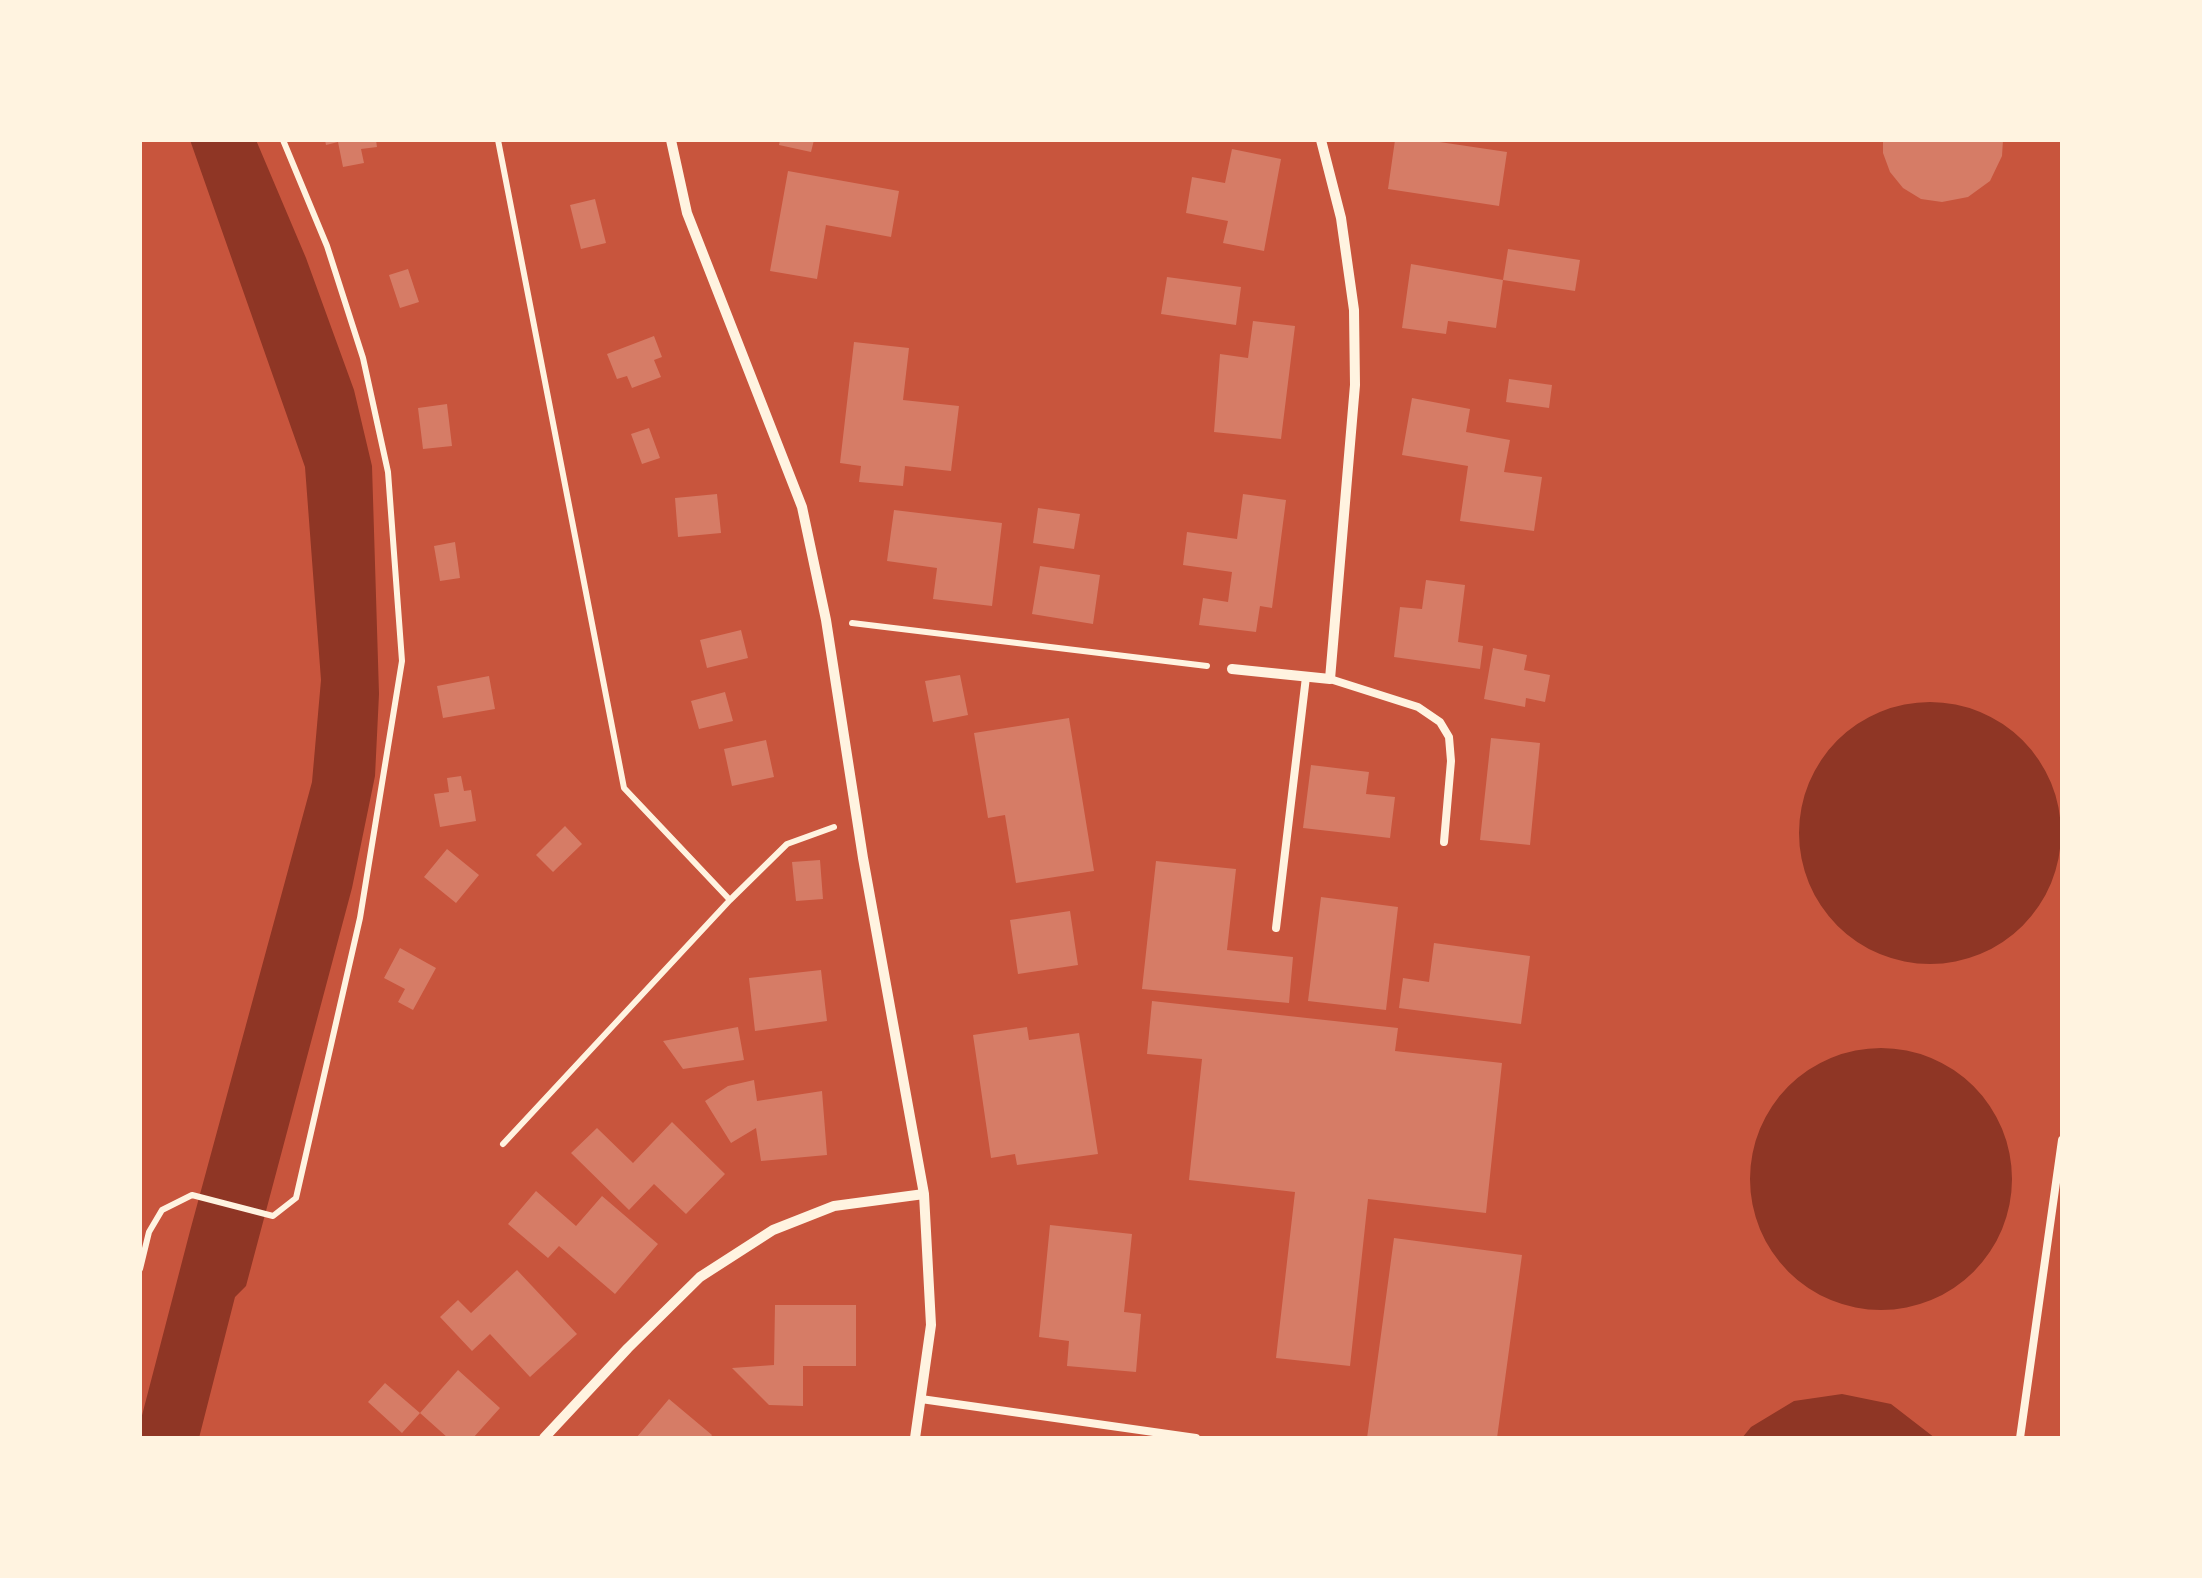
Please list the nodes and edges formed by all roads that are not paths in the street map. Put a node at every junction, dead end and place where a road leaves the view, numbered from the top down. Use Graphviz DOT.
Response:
graph roads {
  1 [pos="671,140"];
  2 [pos="1321,140"];
  3 [pos="1232,669"];
  4 [pos="1306,676"];
  5 [pos="1330,679"];
  6 [pos="1444,842"];
  7 [pos="1276,928"];
  8 [pos="2062,1140"];
  9 [pos="924,1194"];
  10 [pos="921,1399"];
  11 [pos="544,1438"];
  12 [pos="915,1438"];
  13 [pos="1196,1438"];
  14 [pos="2020,1438"];
  1 -- 9 [label="street"];
  2 -- 5 [label="street"];
  3 -- 4 [label="street"];
  4 -- 5 [label="street"];
  4 -- 7 [label="lane"];
  5 -- 6 [label="lane"];
  8 -- 14 [label="lane"];
  9 -- 10 [label="street"];
  9 -- 11 [label="street"];
  10 -- 12 [label="street"];
  10 -- 13 [label="lane"];
}
